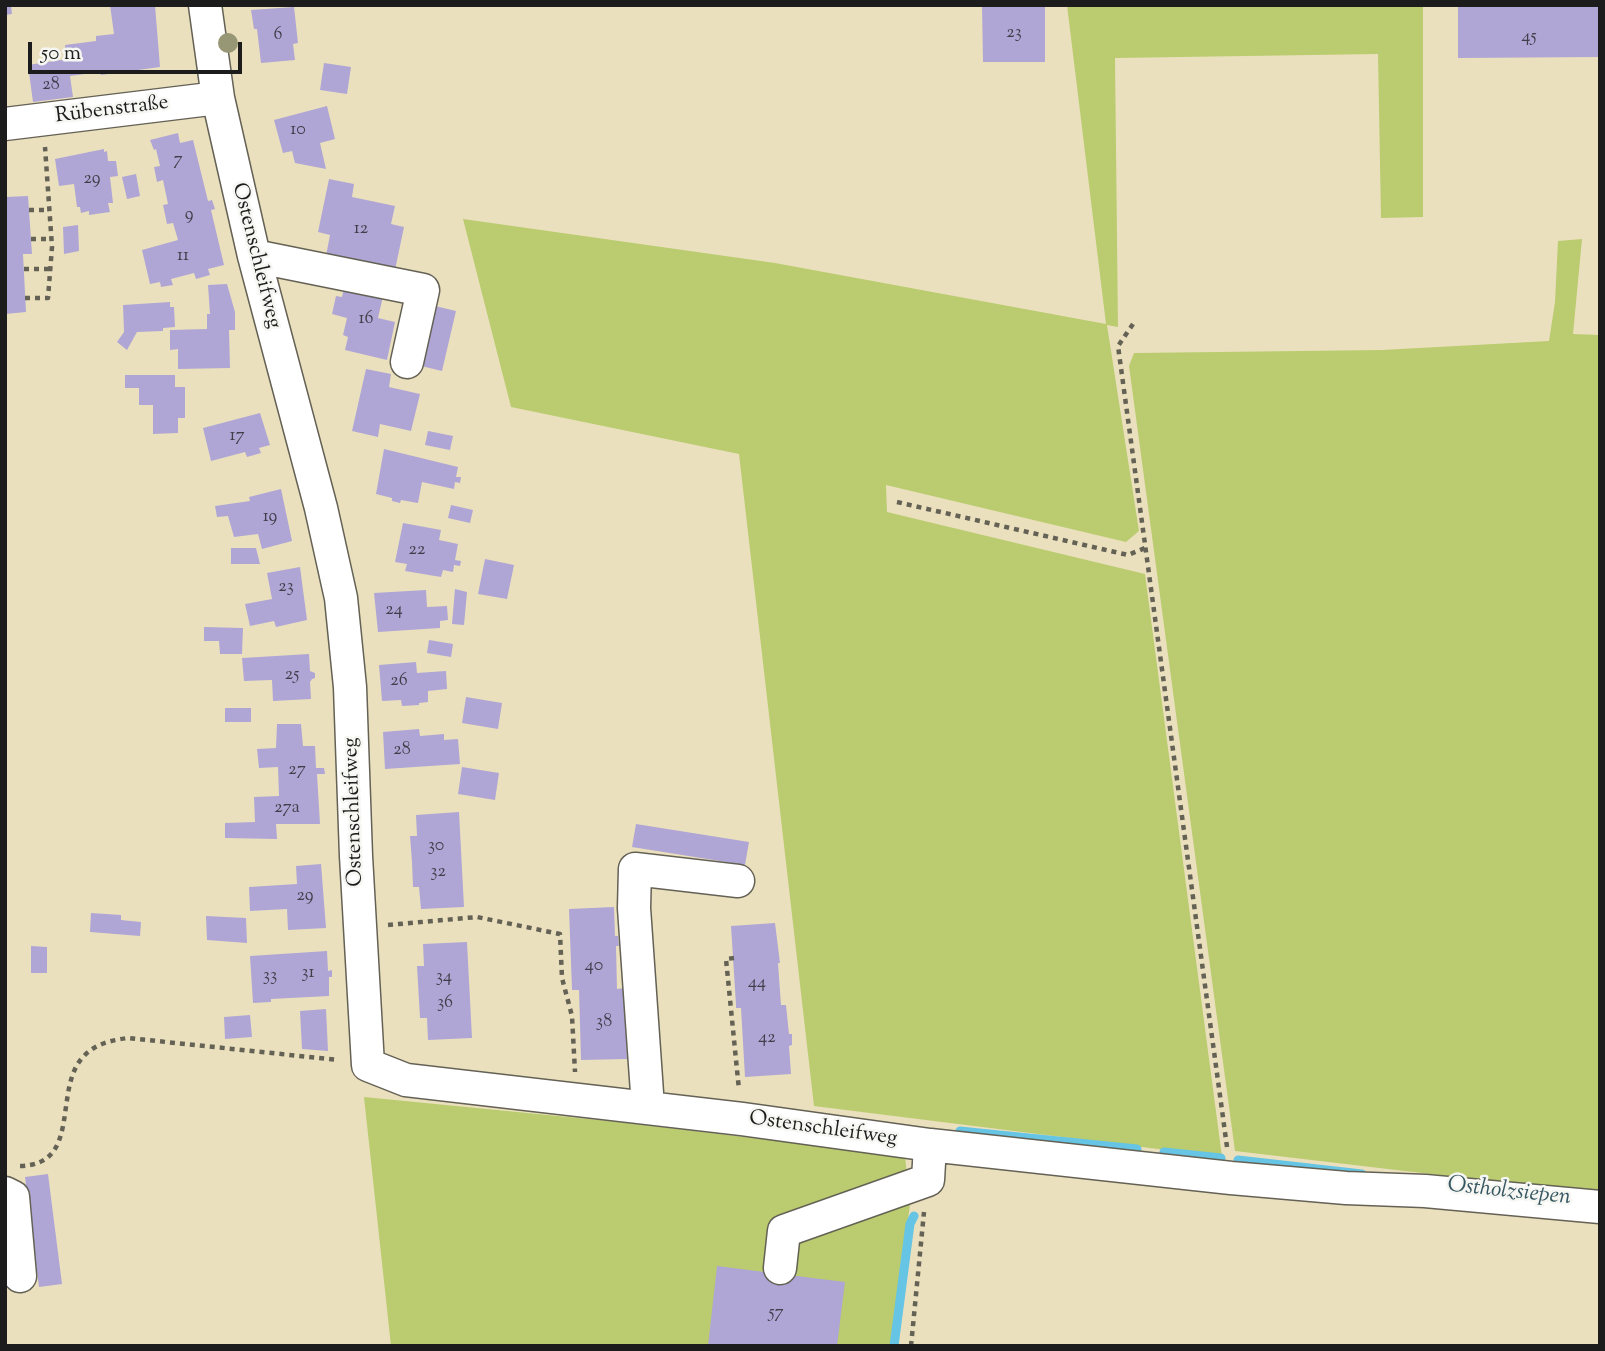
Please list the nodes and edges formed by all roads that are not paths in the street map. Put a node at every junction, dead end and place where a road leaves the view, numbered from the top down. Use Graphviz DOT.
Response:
graph roads {
  1 [pos="205,5"];
  2 [pos="218,98"];
  3 [pos="5,124"];
  4 [pos="254,256"];
  5 [pos="407,362"];
  6 [pos="738,881"];
  7 [pos="648,1107"];
  8 [pos="930,1145"];
  9 [pos="10,1179"];
  10 [pos="1600,1207"];
  11 [pos="780,1268"];
  12 [pos="20,1276"];
  1 -- 2 [label="street, Ostenschleifweg"];
  2 -- 3 [label="street, Rübenstraße"];
  2 -- 4 [label="street, Ostenschleifweg"];
  4 -- 5 [label="street"];
  4 -- 7 [label="street, Ostenschleifweg"];
  6 -- 7 [label="street"];
  7 -- 8 [label="street, Ostenschleifweg"];
  8 -- 10 [label="street, Ostenschleifweg"];
  8 -- 11 [label="street"];
  9 -- 12 [label="street"];
}
